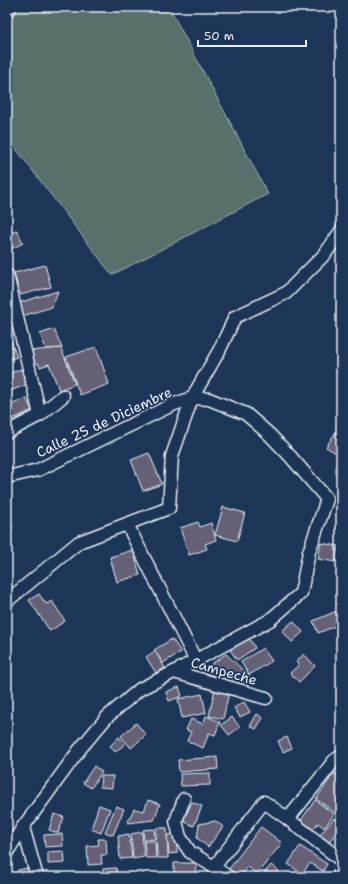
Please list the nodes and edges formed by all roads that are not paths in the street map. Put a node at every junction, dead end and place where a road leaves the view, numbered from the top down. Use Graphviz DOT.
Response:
graph roads {
  1 [pos="14,7"];
  2 [pos="7,16"];
  3 [pos="341,231"];
  4 [pos="7,276"];
  5 [pos="63,396"];
  6 [pos="192,398"];
  7 [pos="40,415"];
  8 [pos="7,432"];
  9 [pos="7,477"];
  10 [pos="127,524"];
  11 [pos="7,601"];
  12 [pos="196,660"];
  13 [pos="174,672"];
  14 [pos="266,698"];
  15 [pos="339,761"];
  16 [pos="184,799"];
  17 [pos="288,819"];
  18 [pos="23,827"];
  19 [pos="7,852"];
  20 [pos="341,860"];
  21 [pos="214,867"];
  22 [pos="37,877"];
  23 [pos="228,877"];
  1 -- 2 [label="lane"];
  3 -- 6 [label="street"];
  4 -- 7 [label="street"];
  5 -- 7 [label="street"];
  6 -- 9 [label="street, Calle 25 de Diciembre"];
  6 -- 10 [label="street"];
  6 -- 12 [label="street, Calle 25 de Diciembre"];
  7 -- 8 [label="street"];
  10 -- 11 [label="street"];
  10 -- 12 [label="street"];
  12 -- 13 [label="street"];
  13 -- 14 [label="street, Campeche"];
  13 -- 18 [label="street"];
  15 -- 17 [label="street"];
  16 -- 21 [label="street"];
  17 -- 20 [label="street"];
  17 -- 21 [label="street"];
  18 -- 19 [label="street"];
  18 -- 22 [label="street"];
  21 -- 23 [label="street"];
}
